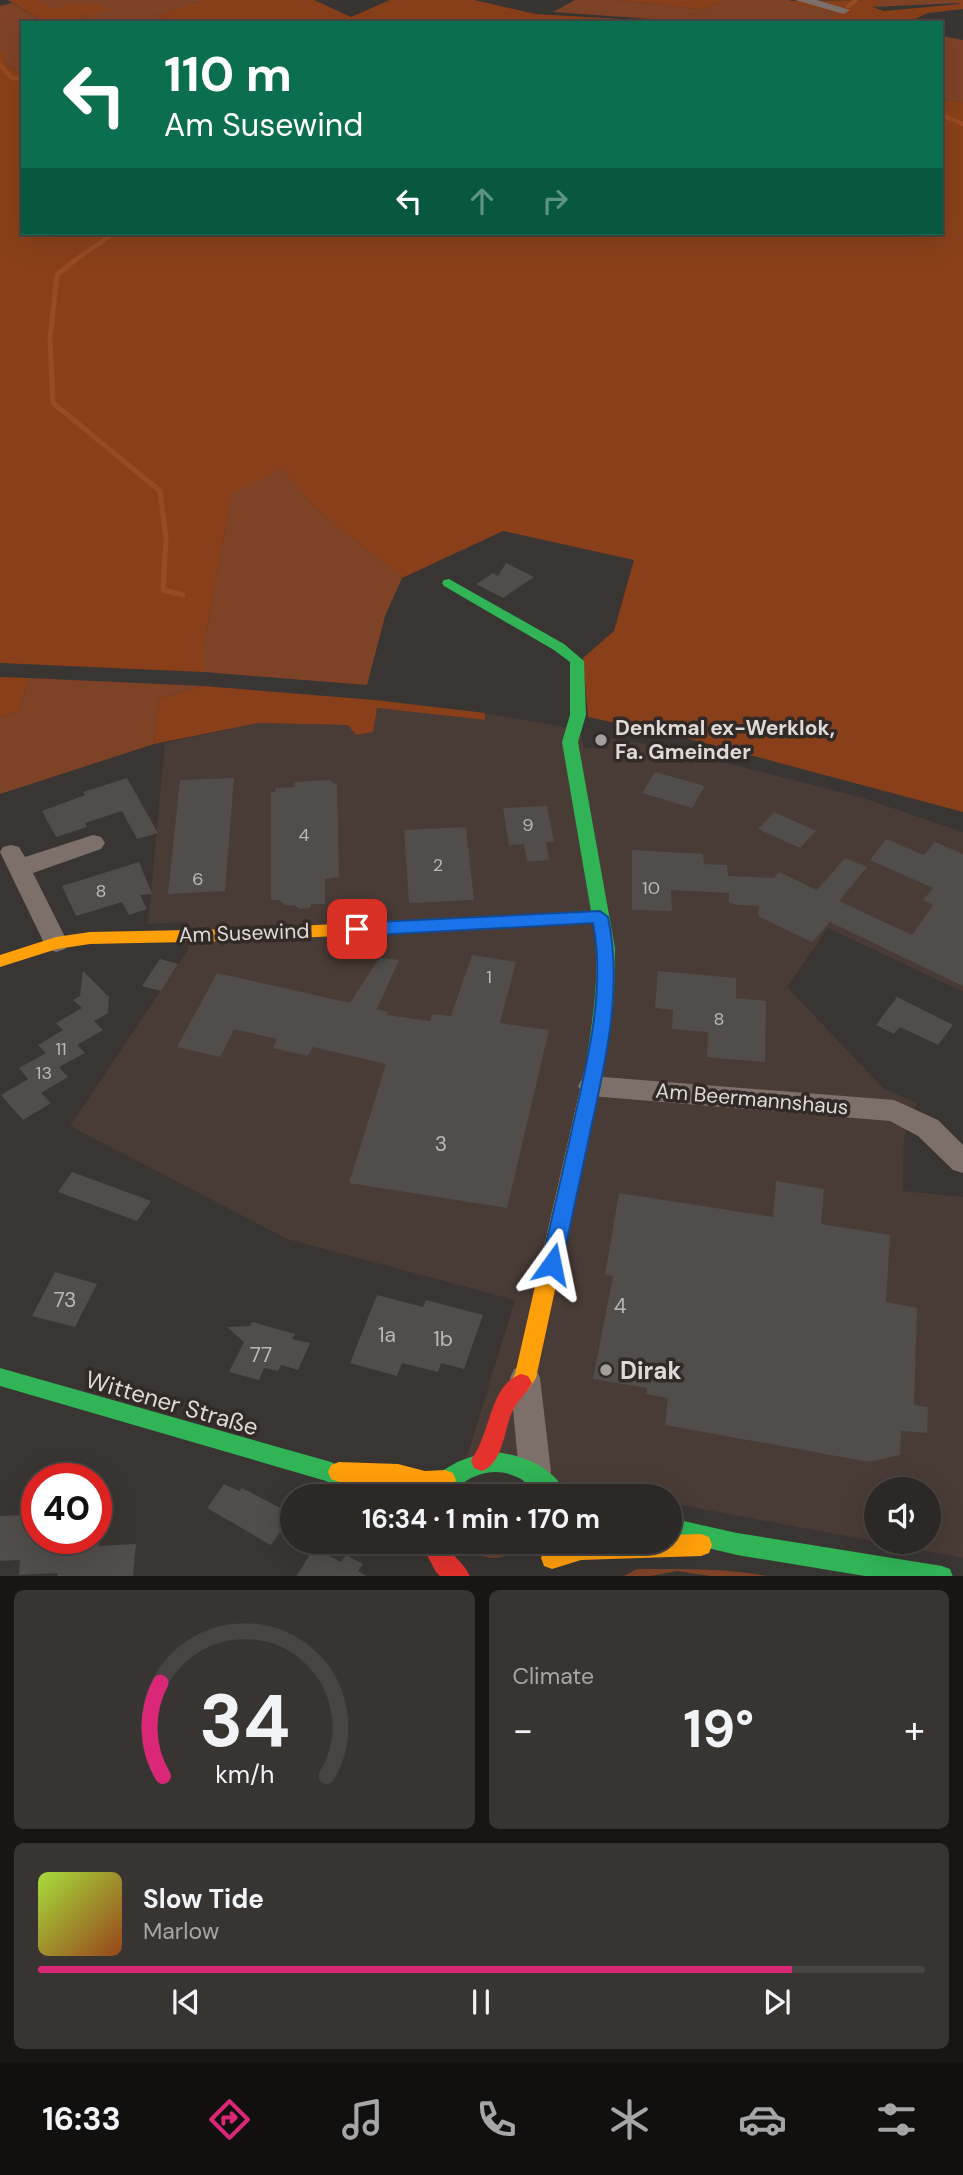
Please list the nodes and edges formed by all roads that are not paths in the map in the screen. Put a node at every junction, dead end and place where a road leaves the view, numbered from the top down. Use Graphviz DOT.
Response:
graph roads {
  1 [pos="802,0"];
  2 [pos="844,10"];
  3 [pos="449,583"];
  4 [pos="93,843"];
  5 [pos="600,917"];
  6 [pos="56,943"];
  7 [pos="0,961"];
  8 [pos="591,1086"];
  9 [pos="963,1162"];
  10 [pos="0,1377"];
  11 [pos="525,1378"];
  12 [pos="482,1461"];
  13 [pos="331,1472"];
  14 [pos="535,1472"];
  15 [pos="445,1480"];
  16 [pos="354,1484"];
  17 [pos="442,1484"];
  18 [pos="548,1484"];
  19 [pos="682,1531"];
  20 [pos="737,1544"];
  21 [pos="682,1546"];
  22 [pos="438,1554"];
  23 [pos="553,1554"];
  24 [pos="569,1554"];
  25 [pos="458,1576"];
  26 [pos="936,1576"];
  1 -- 2 [label="street"];
  3 -- 5 [label="street"];
  4 -- 6 [label="street"];
  5 -- 6 [label="street, Am Susewind"];
  5 -- 8 [label="street"];
  6 -- 7 [label="street, Am Susewind"];
  8 -- 9 [label="street, Am Beermannshaus"];
  8 -- 11 [label="street"];
  10 -- 13 [label="street, Wittener Straße"];
  11 -- 12 [label="street"];
  11 -- 14 [label="street"];
  12 -- 14 [label="street"];
  12 -- 15 [label="street"];
  13 -- 15 [label="street, Wittener Straße"];
  13 -- 16 [label="street, Wittener Straße"];
  14 -- 18 [label="street"];
  15 -- 17 [label="street"];
  19 -- 20 [label="street"];
  20 -- 21 [label="street"];
  20 -- 26 [label="street"];
  22 -- 25 [label="street"];
  23 -- 24 [label="street"];
}
